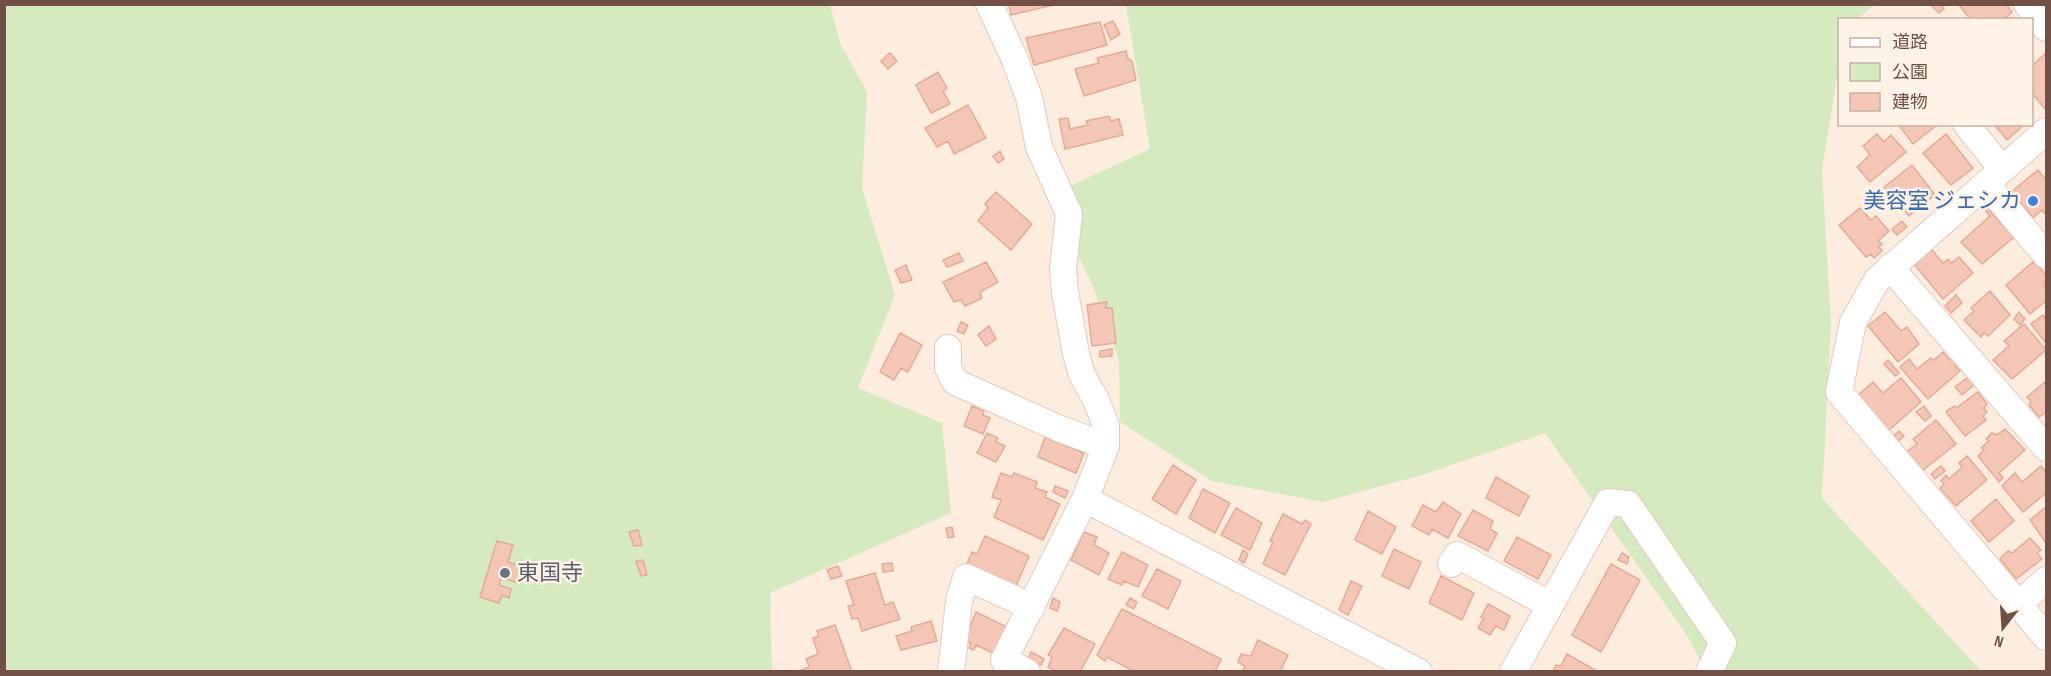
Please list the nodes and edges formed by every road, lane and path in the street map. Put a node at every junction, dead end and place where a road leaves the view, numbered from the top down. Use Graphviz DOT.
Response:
graph roads {
  1 [pos="988,4"];
  2 [pos="2027,4"];
  3 [pos="2046,28"];
  4 [pos="1967,126"];
  5 [pos="2046,131"];
  6 [pos="1995,177"];
  7 [pos="2046,255"];
  8 [pos="1890,267"];
  9 [pos="948,348"];
  10 [pos="1106,446"];
  11 [pos="2046,448"];
  12 [pos="1086,499"];
  13 [pos="1451,564"];
  14 [pos="2046,580"];
  15 [pos="2019,604"];
  16 [pos="1550,605"];
  17 [pos="1032,607"];
  18 [pos="2046,637"];
  19 [pos="951,672"];
  20 [pos="1027,672"];
  21 [pos="1419,672"];
  22 [pos="1513,672"];
  23 [pos="1709,672"];
  1 -- 10 [label="street"];
  2 -- 3 [label="street"];
  4 -- 6 [label="street"];
  5 -- 6 [label="street"];
  6 -- 7 [label="street"];
  6 -- 8 [label="street"];
  8 -- 11 [label="street"];
  8 -- 15 [label="street"];
  9 -- 10 [label="street"];
  10 -- 12 [label="street"];
  12 -- 17 [label="street"];
  12 -- 21 [label="street"];
  13 -- 16 [label="street"];
  14 -- 15 [label="street"];
  15 -- 18 [label="street"];
  16 -- 22 [label="street"];
  16 -- 23 [label="street"];
  17 -- 19 [label="street"];
  17 -- 20 [label="street"];
}
